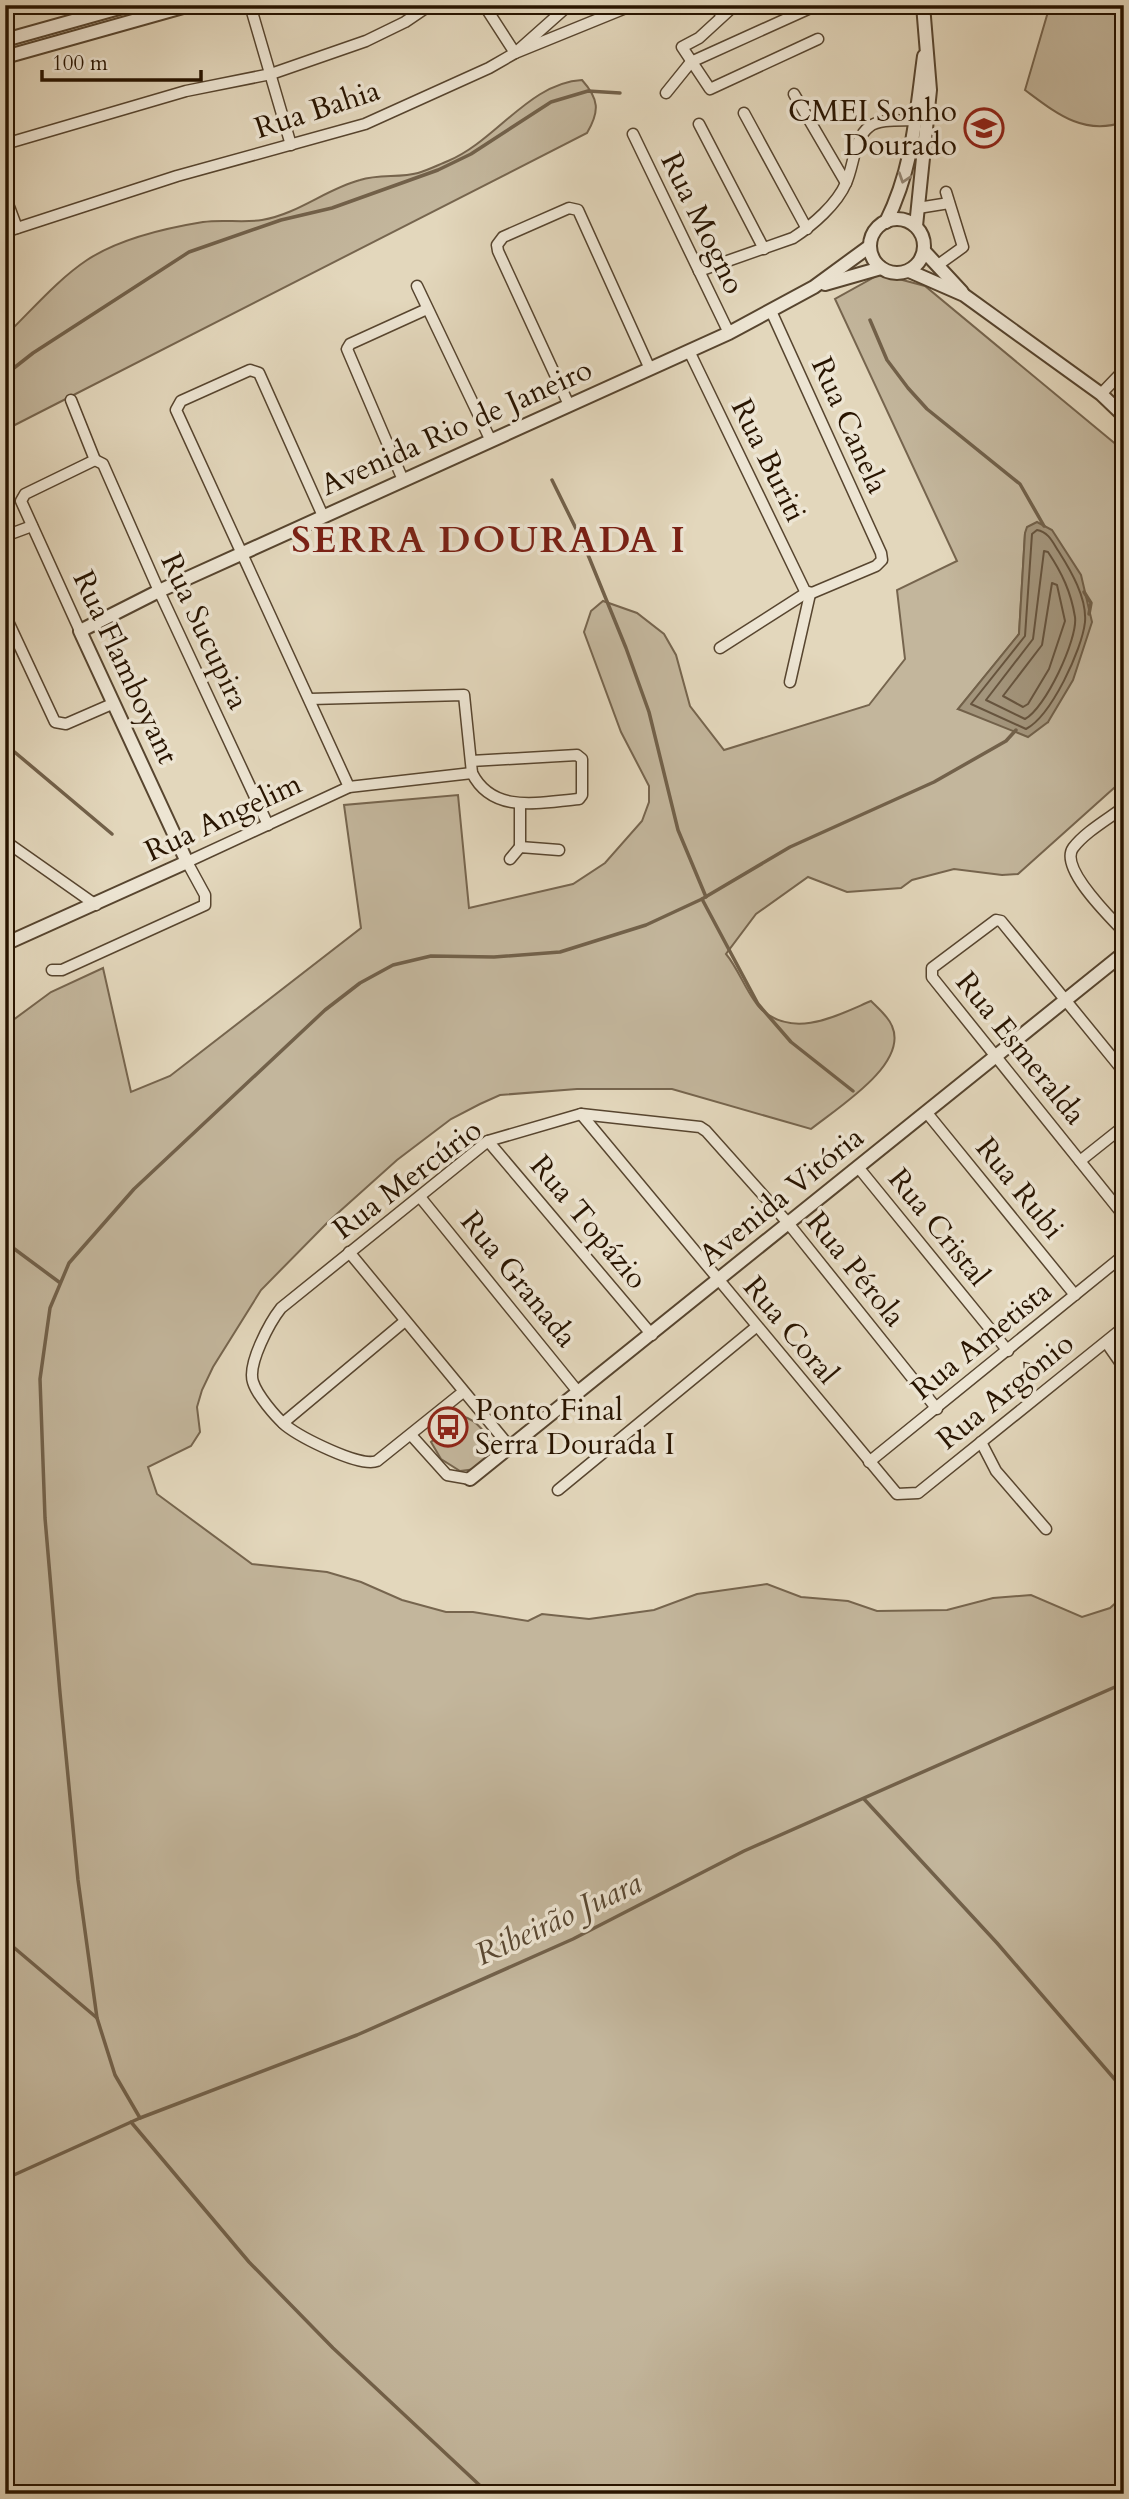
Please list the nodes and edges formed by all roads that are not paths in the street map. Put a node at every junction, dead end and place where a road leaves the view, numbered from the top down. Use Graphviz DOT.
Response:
graph roads {
  1 [pos="130,5"];
  2 [pos="190,5"];
  3 [pos="250,5"];
  4 [pos="430,5"];
  5 [pos="484,5"];
  6 [pos="569,5"];
  7 [pos="632,5"];
  8 [pos="715,5"];
  9 [pos="735,5"];
  10 [pos="817,5"];
  11 [pos="923,5"];
  12 [pos="722,15"];
  13 [pos="818,39"];
  14 [pos="926,39"];
  15 [pos="5,40"];
  16 [pos="515,53"];
  17 [pos="5,57"];
  18 [pos="691,62"];
  19 [pos="271,74"];
  20 [pos="666,93"];
  21 [pos="794,93"];
  22 [pos="744,113"];
  23 [pos="918,120"];
  24 [pos="699,124"];
  25 [pos="633,134"];
  26 [pos="5,144"];
  27 [pos="290,145"];
  28 [pos="846,183"];
  29 [pos="946,192"];
  30 [pos="5,196"];
  31 [pos="949,203"];
  32 [pos="918,208"];
  33 [pos="886,222"];
  34 [pos="916,226"];
  35 [pos="17,228"];
  36 [pos="807,229"];
  37 [pos="5,232"];
  38 [pos="870,246"];
  39 [pos="764,249"];
  40 [pos="924,251"];
  41 [pos="938,265"];
  42 [pos="881,268"];
  43 [pos="699,271"];
  44 [pos="909,271"];
  45 [pos="417,286"];
  46 [pos="814,287"];
  47 [pos="964,295"];
  48 [pos="428,309"];
  49 [pos="771,311"];
  50 [pos="729,332"];
  51 [pos="690,351"];
  52 [pos="650,369"];
  53 [pos="1124,370"];
  54 [pos="1101,394"];
  55 [pos="71,400"];
  56 [pos="569,405"];
  57 [pos="1124,416"];
  58 [pos="491,441"];
  59 [pos="95,460"];
  60 [pos="403,481"];
  61 [pos="323,516"];
  62 [pos="32,526"];
  63 [pos="5,536"];
  64 [pos="242,554"];
  65 [pos="159,592"];
  66 [pos="807,592"];
  67 [pos="5,615"];
  68 [pos="80,631"];
  69 [pos="720,648"];
  70 [pos="790,682"];
  71 [pos="310,699"];
  72 [pos="112,704"];
  73 [pos="471,761"];
  74 [pos="472,773"];
  75 [pos="349,787"];
  76 [pos="520,804"];
  77 [pos="1124,807"];
  78 [pos="268,825"];
  79 [pos="5,841"];
  80 [pos="520,846"];
  81 [pos="559,850"];
  82 [pos="510,859"];
  83 [pos="187,862"];
  84 [pos="96,905"];
  85 [pos="1124,933"];
  86 [pos="5,944"];
  87 [pos="1124,953"];
  88 [pos="52,970"];
  89 [pos="1064,1001"];
  90 [pos="997,1055"];
  91 [pos="1124,1072"];
  92 [pos="928,1112"];
  93 [pos="581,1114"];
  94 [pos="1124,1126"];
  95 [pos="706,1131"];
  96 [pos="488,1141"];
  97 [pos="1080,1161"];
  98 [pos="858,1167"];
  99 [pos="420,1197"];
  100 [pos="1124,1216"];
  101 [pos="788,1223"];
  102 [pos="349,1252"];
  103 [pos="1124,1255"];
  104 [pos="718,1280"];
  105 [pos="1075,1295"];
  106 [pos="405,1321"];
  107 [pos="756,1327"];
  108 [pos="1124,1327"];
  109 [pos="1124,1333"];
  110 [pos="652,1335"];
  111 [pos="1008,1351"];
  112 [pos="1124,1368"];
  113 [pos="463,1392"];
  114 [pos="579,1392"];
  115 [pos="937,1409"];
  116 [pos="283,1423"];
  117 [pos="411,1435"];
  118 [pos="981,1442"];
  119 [pos="510,1447"];
  120 [pos="869,1462"];
  121 [pos="470,1479"];
  122 [pos="558,1490"];
  123 [pos="918,1493"];
  124 [pos="1046,1529"];
  1 -- 15 [label="street"];
  2 -- 17 [label="street"];
  3 -- 19 [label="street"];
  4 -- 19 [label="street"];
  5 -- 16 [label="street"];
  6 -- 16 [label="street"];
  7 -- 16 [label="street, Rua Bahia"];
  8 -- 12 [label="street"];
  9 -- 12 [label="street"];
  10 -- 18 [label="street"];
  11 -- 14 [label="street"];
  12 -- 18 [label="street"];
  13 -- 18 [label="street"];
  14 -- 23 [label="street"];
  14 -- 32 [label="street"];
  16 -- 27 [label="street, Rua Bahia"];
  18 -- 20 [label="street"];
  19 -- 26 [label="street"];
  19 -- 27 [label="street"];
  21 -- 28 [label="street"];
  22 -- 36 [label="street"];
  23 -- 28 [label="street"];
  23 -- 33 [label="street, one-way"];
  24 -- 39 [label="street"];
  25 -- 43 [label="street, Rua Mogno"];
  27 -- 35 [label="street, Rua Bahia"];
  28 -- 36 [label="street"];
  29 -- 31 [label="street"];
  30 -- 35 [label="street"];
  31 -- 32 [label="street"];
  31 -- 41 [label="street"];
  32 -- 34 [label="street"];
  33 -- 34 [label="street"];
  33 -- 38 [label="street"];
  34 -- 40 [label="street"];
  35 -- 37 [label="street, Rua Bahia"];
  36 -- 39 [label="street"];
  38 -- 42 [label="street"];
  38 -- 46 [label="street, Avenida Rio de Janeiro"];
  39 -- 43 [label="street"];
  40 -- 41 [label="street"];
  40 -- 44 [label="street"];
  41 -- 47 [label="street"];
  42 -- 44 [label="street"];
  42 -- 46 [label="street, Avenida Rio de Janeiro"];
  43 -- 50 [label="street, Rua Mogno"];
  44 -- 47 [label="street"];
  45 -- 48 [label="street"];
  46 -- 49 [label="street, Avenida Rio de Janeiro"];
  47 -- 54 [label="street"];
  48 -- 58 [label="street"];
  48 -- 60 [label="street"];
  49 -- 50 [label="street, Avenida Rio de Janeiro"];
  49 -- 66 [label="street, Rua Canela"];
  50 -- 51 [label="street, Avenida Rio de Janeiro"];
  51 -- 52 [label="street, Avenida Rio de Janeiro"];
  51 -- 66 [label="street, Rua Buriti"];
  52 -- 56 [label="street, Avenida Rio de Janeiro"];
  52 -- 56 [label="street"];
  53 -- 54 [label="street"];
  54 -- 57 [label="street"];
  55 -- 59 [label="street, Rua Sucupira"];
  56 -- 58 [label="street, Avenida Rio de Janeiro"];
  58 -- 60 [label="street, Avenida Rio de Janeiro"];
  59 -- 62 [label="street, Rua Flamboyant"];
  59 -- 65 [label="street, Rua Sucupira"];
  60 -- 61 [label="street, Avenida Rio de Janeiro"];
  61 -- 64 [label="street, Avenida Rio de Janeiro"];
  61 -- 64 [label="street"];
  62 -- 63 [label="street"];
  62 -- 68 [label="street, Rua Flamboyant"];
  64 -- 65 [label="street, Avenida Rio de Janeiro"];
  64 -- 71 [label="street"];
  65 -- 68 [label="street, Avenida Rio de Janeiro"];
  65 -- 78 [label="street, Rua Sucupira"];
  66 -- 69 [label="street"];
  66 -- 70 [label="street"];
  67 -- 72 [label="street"];
  68 -- 72 [label="street, Rua Flamboyant"];
  71 -- 73 [label="street"];
  71 -- 75 [label="street"];
  72 -- 83 [label="street, Rua Flamboyant"];
  73 -- 74 [label="street"];
  73 -- 76 [label="street"];
  74 -- 75 [label="street, Rua Angelim"];
  74 -- 76 [label="street"];
  75 -- 78 [label="street, Rua Angelim"];
  76 -- 80 [label="street"];
  77 -- 85 [label="street"];
  78 -- 83 [label="street, Rua Angelim"];
  79 -- 84 [label="street"];
  80 -- 81 [label="street"];
  80 -- 82 [label="street"];
  83 -- 84 [label="street, Rua Angelim"];
  83 -- 88 [label="street"];
  84 -- 86 [label="street, Rua Angelim"];
  87 -- 89 [label="street, Avenida Vitória"];
  89 -- 90 [label="street, Avenida Vitória"];
  89 -- 90 [label="street, Rua Esmeralda"];
  89 -- 91 [label="street"];
  90 -- 92 [label="street, Avenida Vitória"];
  90 -- 97 [label="street, Rua Esmeralda"];
  92 -- 98 [label="street, Avenida Vitória"];
  92 -- 105 [label="street, Rua Rubi"];
  93 -- 95 [label="street, Rua Mercúrio"];
  93 -- 96 [label="street, Rua Mercúrio"];
  93 -- 104 [label="street, Rua Coral"];
  94 -- 97 [label="street"];
  95 -- 101 [label="street, Rua Pérola"];
  96 -- 99 [label="street, Rua Mercúrio"];
  96 -- 110 [label="street, Rua Topázio"];
  97 -- 100 [label="street, Rua Esmeralda"];
  98 -- 101 [label="street, Avenida Vitória"];
  98 -- 111 [label="street, Rua Cristal"];
  99 -- 102 [label="street, Rua Mercúrio"];
  99 -- 114 [label="street, Rua Granada"];
  101 -- 104 [label="street, Avenida Vitória"];
  101 -- 115 [label="street, Rua Pérola"];
  102 -- 106 [label="street"];
  102 -- 116 [label="street, Rua Mercúrio"];
  103 -- 105 [label="street, Rua Ametista"];
  104 -- 107 [label="street, Rua Coral"];
  104 -- 110 [label="street, Avenida Vitória"];
  105 -- 111 [label="street, Rua Ametista"];
  106 -- 113 [label="street"];
  106 -- 116 [label="street"];
  107 -- 120 [label="street, Rua Coral"];
  107 -- 122 [label="street"];
  108 -- 118 [label="street, Rua Argônio"];
  109 -- 112 [label="street"];
  110 -- 114 [label="street, Avenida Vitória"];
  111 -- 115 [label="street, Rua Ametista"];
  113 -- 117 [label="street"];
  113 -- 119 [label="street"];
  114 -- 119 [label="street, Avenida Vitória"];
  115 -- 120 [label="street, Rua Ametista"];
  116 -- 117 [label="street"];
  117 -- 121 [label="street"];
  118 -- 123 [label="street, Rua Argônio"];
  118 -- 124 [label="street"];
  119 -- 121 [label="street, Avenida Vitória"];
  120 -- 123 [label="street, Rua Coral"];
}
